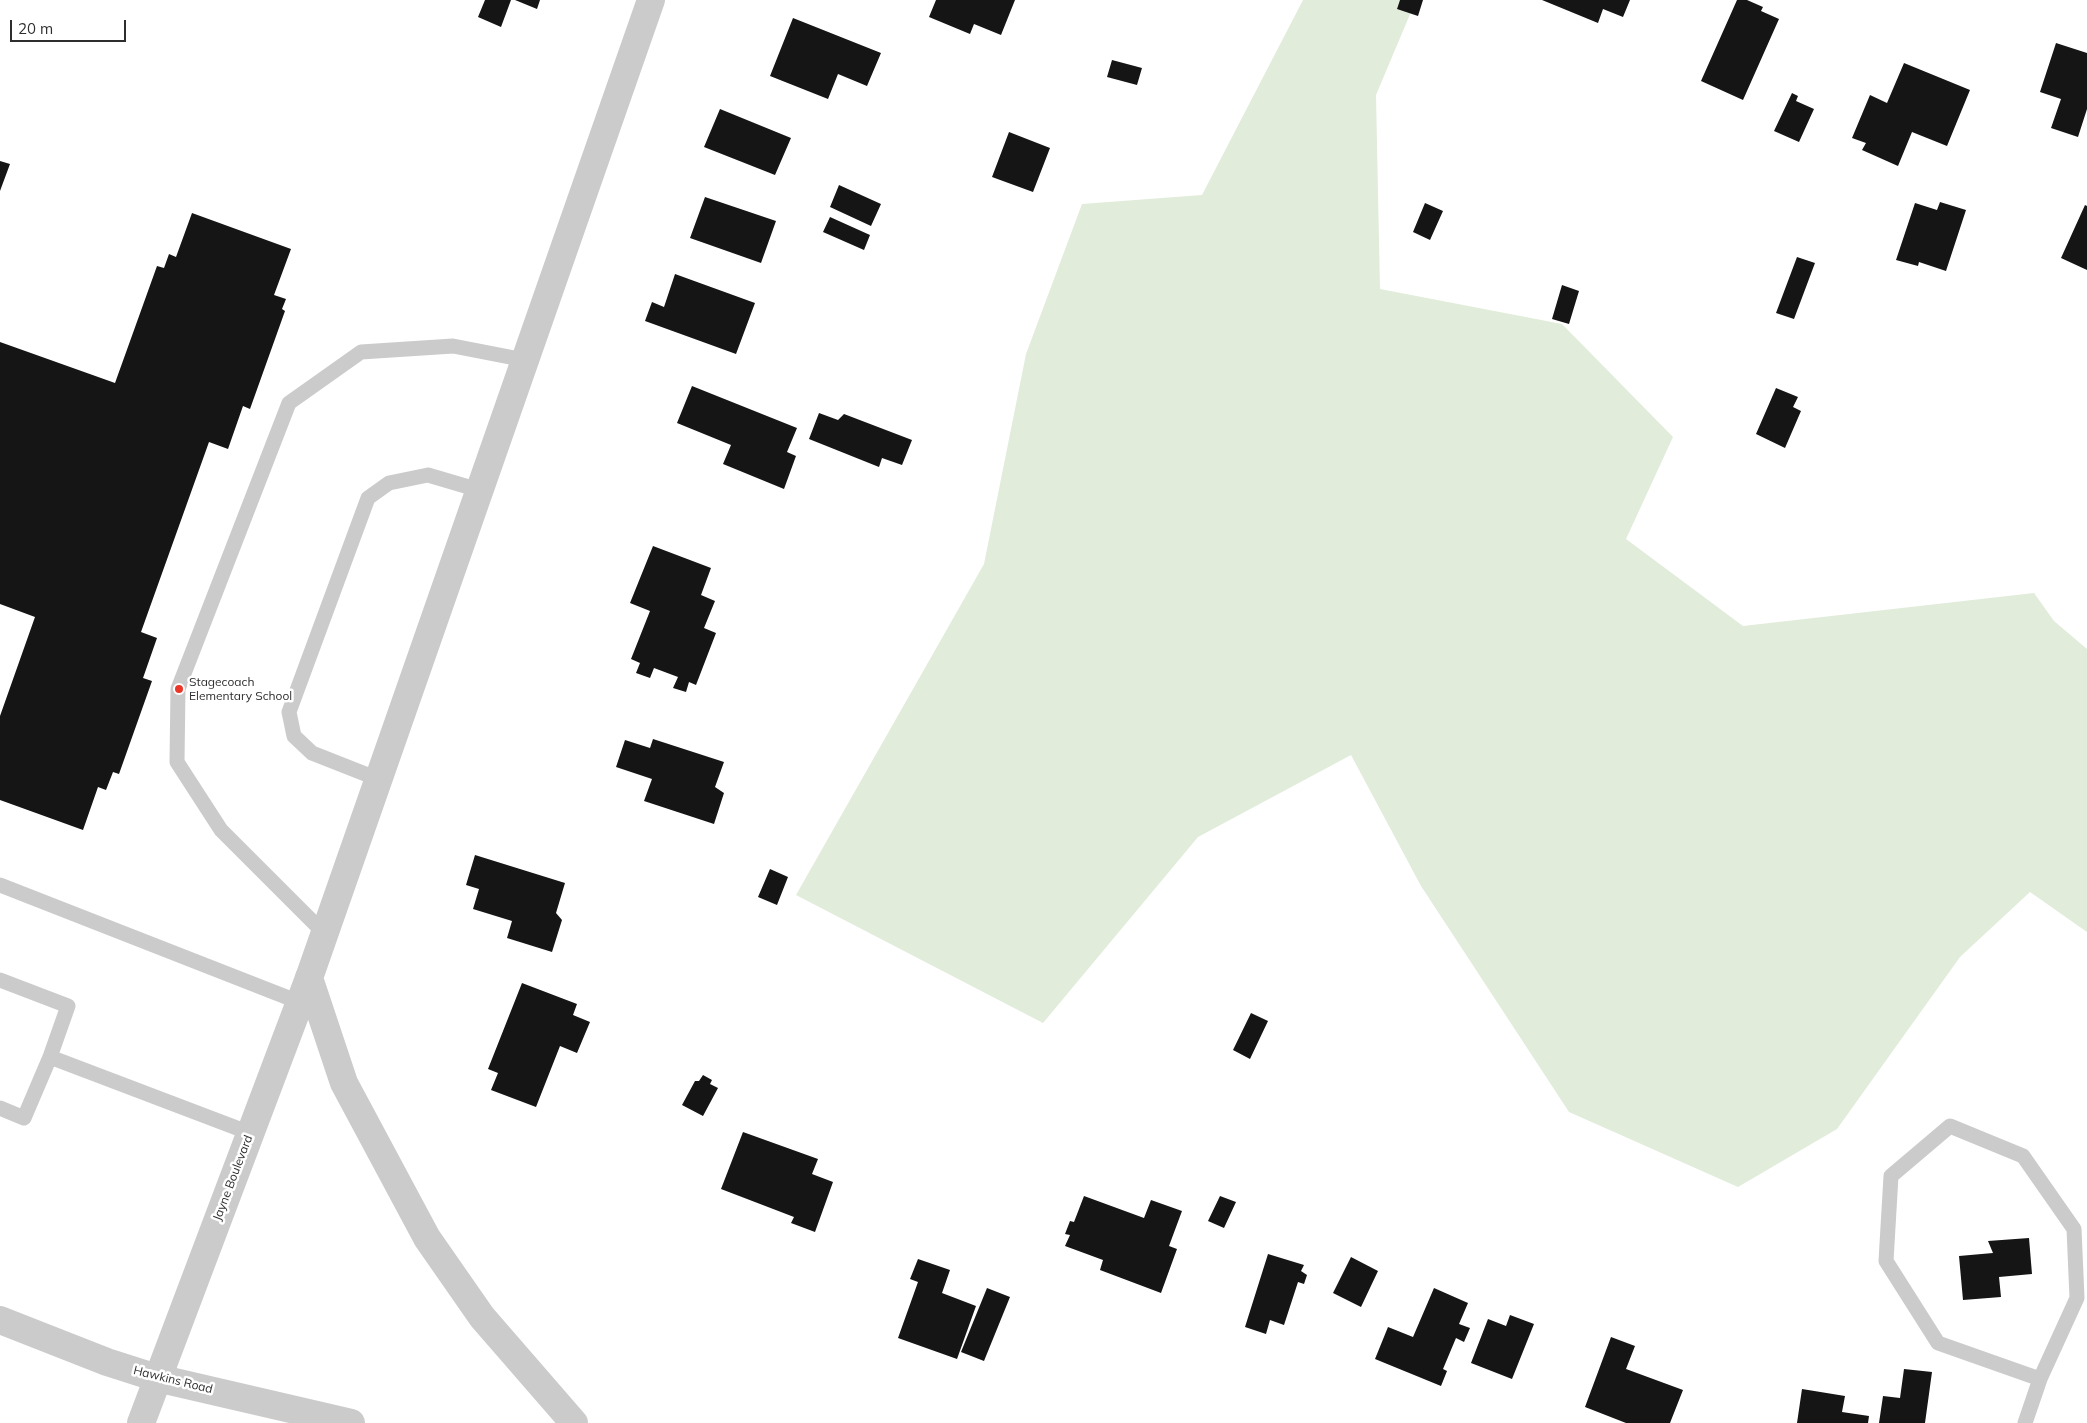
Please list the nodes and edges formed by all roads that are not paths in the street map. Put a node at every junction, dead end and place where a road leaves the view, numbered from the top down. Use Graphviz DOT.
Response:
graph roads {
  1 [pos="651,0"];
  2 [pos="525,360"];
  3 [pos="479,490"];
  4 [pos="378,780"];
  5 [pos="0,885"];
  6 [pos="324,933"];
  7 [pos="0,980"];
  8 [pos="304,990"];
  9 [pos="50,1056"];
  10 [pos="0,1108"];
  11 [pos="250,1133"];
  12 [pos="0,1320"];
  13 [pos="157,1378"];
  14 [pos="2040,1379"];
  15 [pos="141,1423"];
  16 [pos="351,1423"];
  17 [pos="574,1423"];
  18 [pos="2025,1423"];
  1 -- 2 [label="street, Jayne Boulevard"];
  2 -- 3 [label="street, Jayne Boulevard"];
  2 -- 6 [label="lane"];
  3 -- 4 [label="street, Jayne Boulevard"];
  3 -- 4 [label="lane"];
  4 -- 6 [label="street, Jayne Boulevard"];
  5 -- 8 [label="lane"];
  6 -- 8 [label="street, Jayne Boulevard"];
  7 -- 9 [label="lane"];
  8 -- 11 [label="street, Jayne Boulevard"];
  8 -- 17 [label="street"];
  9 -- 10 [label="lane"];
  9 -- 11 [label="lane"];
  11 -- 13 [label="street, Jayne Boulevard"];
  12 -- 13 [label="street, Hawkins Road"];
  13 -- 15 [label="street, Jayne Boulevard"];
  13 -- 16 [label="street, Hawkins Road"];
  14 -- 14 [label="lane"];
  14 -- 18 [label="lane"];
}
